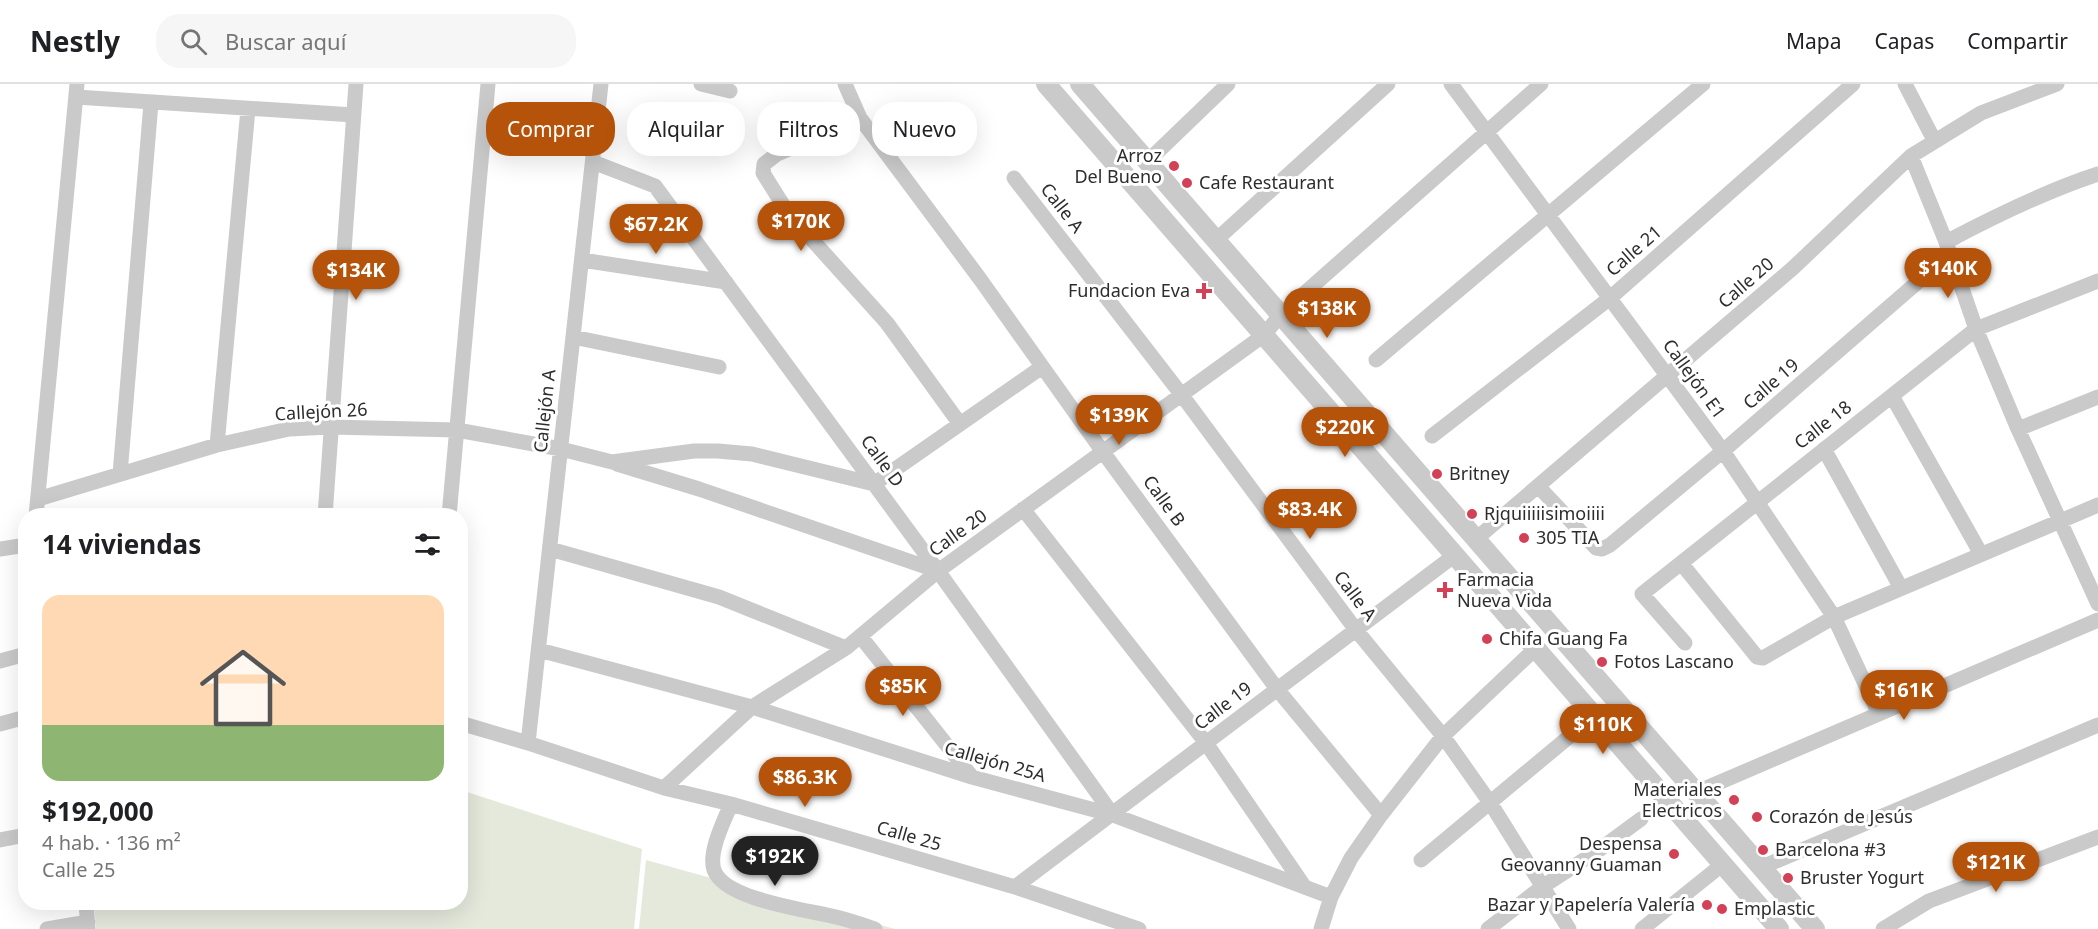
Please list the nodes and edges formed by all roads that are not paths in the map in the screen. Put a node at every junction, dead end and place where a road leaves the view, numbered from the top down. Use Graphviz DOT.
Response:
graph roads {
  1 [pos="356,84"];
  2 [pos="488,84"];
  3 [pos="601,84"];
  4 [pos="701,84"];
  5 [pos="845,84"];
  6 [pos="1046,84"];
  7 [pos="1228,84"];
  8 [pos="1388,84"];
  9 [pos="1451,84"];
  10 [pos="1541,84"];
  11 [pos="1703,84"];
  12 [pos="1853,84"];
  13 [pos="1905,84"];
  14 [pos="2057,84"];
  15 [pos="1083,85"];
  16 [pos="76,91"];
  17 [pos="730,91"];
  18 [pos="853,102"];
  19 [pos="151,103"];
  20 [pos="248,109"];
  21 [pos="354,115"];
  22 [pos="860,118"];
  23 [pos="1486,131"];
  24 [pos="1934,140"];
  25 [pos="774,156"];
  26 [pos="1911,156"];
  27 [pos="1148,161"];
  28 [pos="593,162"];
  29 [pos="2098,174"];
  30 [pos="1014,178"];
  31 [pos="1549,216"];
  32 [pos="1216,240"];
  33 [pos="1948,248"];
  34 [pos="582,260"];
  35 [pos="1206,267"];
  36 [pos="1251,280"];
  37 [pos="2098,281"];
  38 [pos="726,282"];
  39 [pos="1610,298"];
  40 [pos="1285,310"];
  41 [pos="1976,328"];
  42 [pos="1264,335"];
  43 [pos="573,337"];
  44 [pos="1376,360"];
  45 [pos="719,367"];
  46 [pos="1042,367"];
  47 [pos="1668,376"];
  48 [pos="1181,394"];
  49 [pos="1892,396"];
  50 [pos="2098,397"];
  51 [pos="1338,422"];
  52 [pos="1375,422"];
  53 [pos="960,424"];
  54 [pos="330,427"];
  55 [pos="2018,429"];
  56 [pos="457,430"];
  57 [pos="1432,436"];
  58 [pos="216,445"];
  59 [pos="561,449"];
  60 [pos="1824,449"];
  61 [pos="1723,451"];
  62 [pos="1103,452"];
  63 [pos="612,462"];
  64 [pos="120,474"];
  65 [pos="874,484"];
  66 [pos="1538,486"];
  67 [pos="38,499"];
  68 [pos="1757,503"];
  69 [pos="2098,505"];
  70 [pos="37,508"];
  71 [pos="325,508"];
  72 [pos="450,508"];
  73 [pos="1023,509"];
  74 [pos="2060,520"];
  75 [pos="1476,539"];
  76 [pos="2,544"];
  77 [pos="18,545"];
  78 [pos="550,549"];
  79 [pos="1981,554"];
  80 [pos="1455,555"];
  81 [pos="1682,563"];
  82 [pos="938,571"];
  83 [pos="1902,588"];
  84 [pos="2098,604"];
  85 [pos="1834,617"];
  86 [pos="2098,620"];
  87 [pos="1356,630"];
  88 [pos="861,637"];
  89 [pos="1685,643"];
  90 [pos="846,648"];
  91 [pos="1536,648"];
  92 [pos="539,650"];
  93 [pos="18,656"];
  94 [pos="0,661"];
  95 [pos="1277,689"];
  96 [pos="752,707"];
  97 [pos="1879,714"];
  98 [pos="1594,716"];
  99 [pos="18,719"];
  100 [pos="0,724"];
  101 [pos="468,725"];
  102 [pos="2098,725"];
  103 [pos="1443,736"];
  104 [pos="528,743"];
  105 [pos="1206,743"];
  106 [pos="972,777"];
  107 [pos="664,788"];
  108 [pos="1697,792"];
  109 [pos="730,804"];
  110 [pos="1491,804"];
  111 [pos="1113,815"];
  112 [pos="1382,815"];
  113 [pos="1641,819"];
  114 [pos="18,837"];
  115 [pos="2098,837"];
  116 [pos="0,840"];
  117 [pos="1421,860"];
  118 [pos="1723,864"];
  119 [pos="1762,867"];
  120 [pos="1304,886"];
  121 [pos="1015,887"];
  122 [pos="1542,887"];
  123 [pos="1331,897"];
  124 [pos="87,910"];
  125 [pos="88,925"];
  126 [pos="47,929"];
  127 [pos="875,929"];
  128 [pos="1139,929"];
  129 [pos="1321,929"];
  130 [pos="1488,929"];
  131 [pos="1569,929"];
  132 [pos="1642,929"];
  133 [pos="1779,929"];
  134 [pos="1815,929"];
  135 [pos="1883,929"];
  1 -- 21 [label="street"];
  2 -- 56 [label="street"];
  3 -- 28 [label="street, Callejón A"];
  4 -- 17 [label="street"];
  5 -- 18 [label="street, Calle B"];
  6 -- 35 [label="street"];
  7 -- 27 [label="street"];
  8 -- 32 [label="street"];
  9 -- 23 [label="street, Callejón E1"];
  10 -- 23 [label="street, Calle 20"];
  11 -- 31 [label="street"];
  12 -- 39 [label="street, Calle 21"];
  13 -- 24 [label="street"];
  14 -- 24 [label="street, Calle 20"];
  15 -- 27 [label="street"];
  16 -- 19 [label="street"];
  16 -- 67 [label="street"];
  19 -- 20 [label="street"];
  19 -- 64 [label="street"];
  20 -- 21 [label="street"];
  20 -- 58 [label="street"];
  21 -- 54 [label="street"];
  22 -- 46 [label="street, Calle B"];
  23 -- 31 [label="street, Callejón E1"];
  23 -- 40 [label="street, Calle 20"];
  24 -- 26 [label="street, Calle 20"];
  25 -- 53 [label="street"];
  26 -- 33 [label="street"];
  26 -- 47 [label="street, Calle 20"];
  27 -- 32 [label="street"];
  28 -- 34 [label="street, Callejón A"];
  28 -- 38 [label="street, Calle D"];
  29 -- 33 [label="street, Calle 19"];
  30 -- 48 [label="street, Calle A"];
  31 -- 39 [label="street, Callejón E1"];
  31 -- 44 [label="street"];
  32 -- 36 [label="street"];
  33 -- 41 [label="street"];
  33 -- 61 [label="street, Calle 19"];
  34 -- 38 [label="street"];
  34 -- 43 [label="street, Callejón A"];
  35 -- 36 [label="street"];
  35 -- 42 [label="street"];
  36 -- 40 [label="street"];
  37 -- 41 [label="street, Calle 18"];
  38 -- 65 [label="street, Calle D"];
  39 -- 47 [label="street, Callejón E1"];
  39 -- 57 [label="street, Calle 21"];
  40 -- 42 [label="street, Calle 20"];
  40 -- 52 [label="street"];
  41 -- 49 [label="street, Calle 18"];
  41 -- 55 [label="street"];
  42 -- 48 [label="street, Calle 20"];
  42 -- 51 [label="street"];
  43 -- 45 [label="street"];
  43 -- 59 [label="street, Callejón A"];
  46 -- 53 [label="street"];
  46 -- 62 [label="street, Calle B"];
  47 -- 61 [label="street, Callejón E1"];
  47 -- 66 [label="street, Calle 20"];
  48 -- 62 [label="street, Calle 20"];
  48 -- 87 [label="street, Calle A"];
  49 -- 60 [label="street, Calle 18"];
  49 -- 79 [label="street"];
  50 -- 55 [label="street"];
  51 -- 52 [label="street"];
  51 -- 80 [label="street"];
  52 -- 75 [label="street"];
  53 -- 65 [label="street"];
  54 -- 56 [label="street, Callejón 26"];
  54 -- 58 [label="street, Callejón 26"];
  54 -- 71 [label="street"];
  55 -- 74 [label="street"];
  56 -- 59 [label="street, Callejón 26"];
  56 -- 72 [label="street"];
  58 -- 64 [label="street, Callejón 26"];
  59 -- 63 [label="street, Callejón 26"];
  59 -- 78 [label="street, Callejón A"];
  60 -- 68 [label="street, Calle 18"];
  60 -- 83 [label="street"];
  61 -- 66 [label="street, Calle 19"];
  61 -- 68 [label="street, Callejón E1"];
  62 -- 73 [label="street, Calle 20"];
  62 -- 95 [label="street, Calle B"];
  63 -- 65 [label="street, Callejón 26"];
  63 -- 82 [label="street, Callejón 26"];
  64 -- 67 [label="street, Callejón 26"];
  65 -- 82 [label="street, Calle D"];
  66 -- 75 [label="street, Calle 20"];
  67 -- 70 [label="street"];
  68 -- 81 [label="street, Calle 18"];
  68 -- 85 [label="street, Callejón E1"];
  69 -- 74 [label="street"];
  73 -- 82 [label="street, Calle 20"];
  73 -- 105 [label="street"];
  74 -- 79 [label="street"];
  74 -- 84 [label="street"];
  75 -- 108 [label="street"];
  76 -- 77 [label="street"];
  78 -- 90 [label="street"];
  78 -- 92 [label="street, Callejón A"];
  79 -- 83 [label="street"];
  80 -- 87 [label="street, Calle 19"];
  80 -- 91 [label="street"];
  81 -- 85 [label="street"];
  81 -- 89 [label="street, Calle 18"];
  82 -- 88 [label="street, Calle 20"];
  82 -- 111 [label="street, Calle D"];
  83 -- 85 [label="street"];
  85 -- 97 [label="street, Callejón E1"];
  86 -- 97 [label="street"];
  87 -- 95 [label="street, Calle 19"];
  87 -- 103 [label="street, Calle A"];
  88 -- 90 [label="street, Calle 20"];
  88 -- 106 [label="street"];
  90 -- 96 [label="street, Calle 20"];
  91 -- 98 [label="street"];
  91 -- 103 [label="street"];
  92 -- 96 [label="street, Callejón 25A"];
  92 -- 104 [label="street, Callejón A"];
  93 -- 94 [label="street"];
  95 -- 105 [label="street, Calle 19"];
  95 -- 112 [label="street, Calle B"];
  96 -- 106 [label="street, Callejón 25A"];
  96 -- 107 [label="street, Calle 20"];
  97 -- 108 [label="street"];
  98 -- 110 [label="street"];
  98 -- 118 [label="street"];
  99 -- 100 [label="street"];
  101 -- 104 [label="street, Calle 25"];
  102 -- 119 [label="street"];
  103 -- 110 [label="street, Calle A"];
  103 -- 112 [label="street"];
  104 -- 107 [label="street, Calle 25"];
  105 -- 111 [label="street, Calle 19"];
  105 -- 120 [label="street"];
  106 -- 111 [label="street, Callejón 25A"];
  107 -- 109 [label="street, Calle 25"];
  108 -- 119 [label="street"];
  109 -- 121 [label="street, Calle 25"];
  109 -- 127 [label="street"];
  110 -- 117 [label="street"];
  110 -- 122 [label="street, Calle A"];
  111 -- 120 [label="street, Callejón 25A"];
  111 -- 121 [label="street, Calle 19"];
  112 -- 123 [label="street"];
  113 -- 122 [label="street"];
  114 -- 116 [label="street"];
  115 -- 135 [label="street"];
  118 -- 132 [label="street"];
  118 -- 133 [label="street"];
  119 -- 134 [label="street"];
  120 -- 123 [label="street, Callejón 25A"];
  121 -- 128 [label="street, Calle 25"];
  122 -- 130 [label="street"];
  122 -- 131 [label="street, Calle A"];
  123 -- 129 [label="street"];
  124 -- 125 [label="street"];
  125 -- 126 [label="street"];
}
